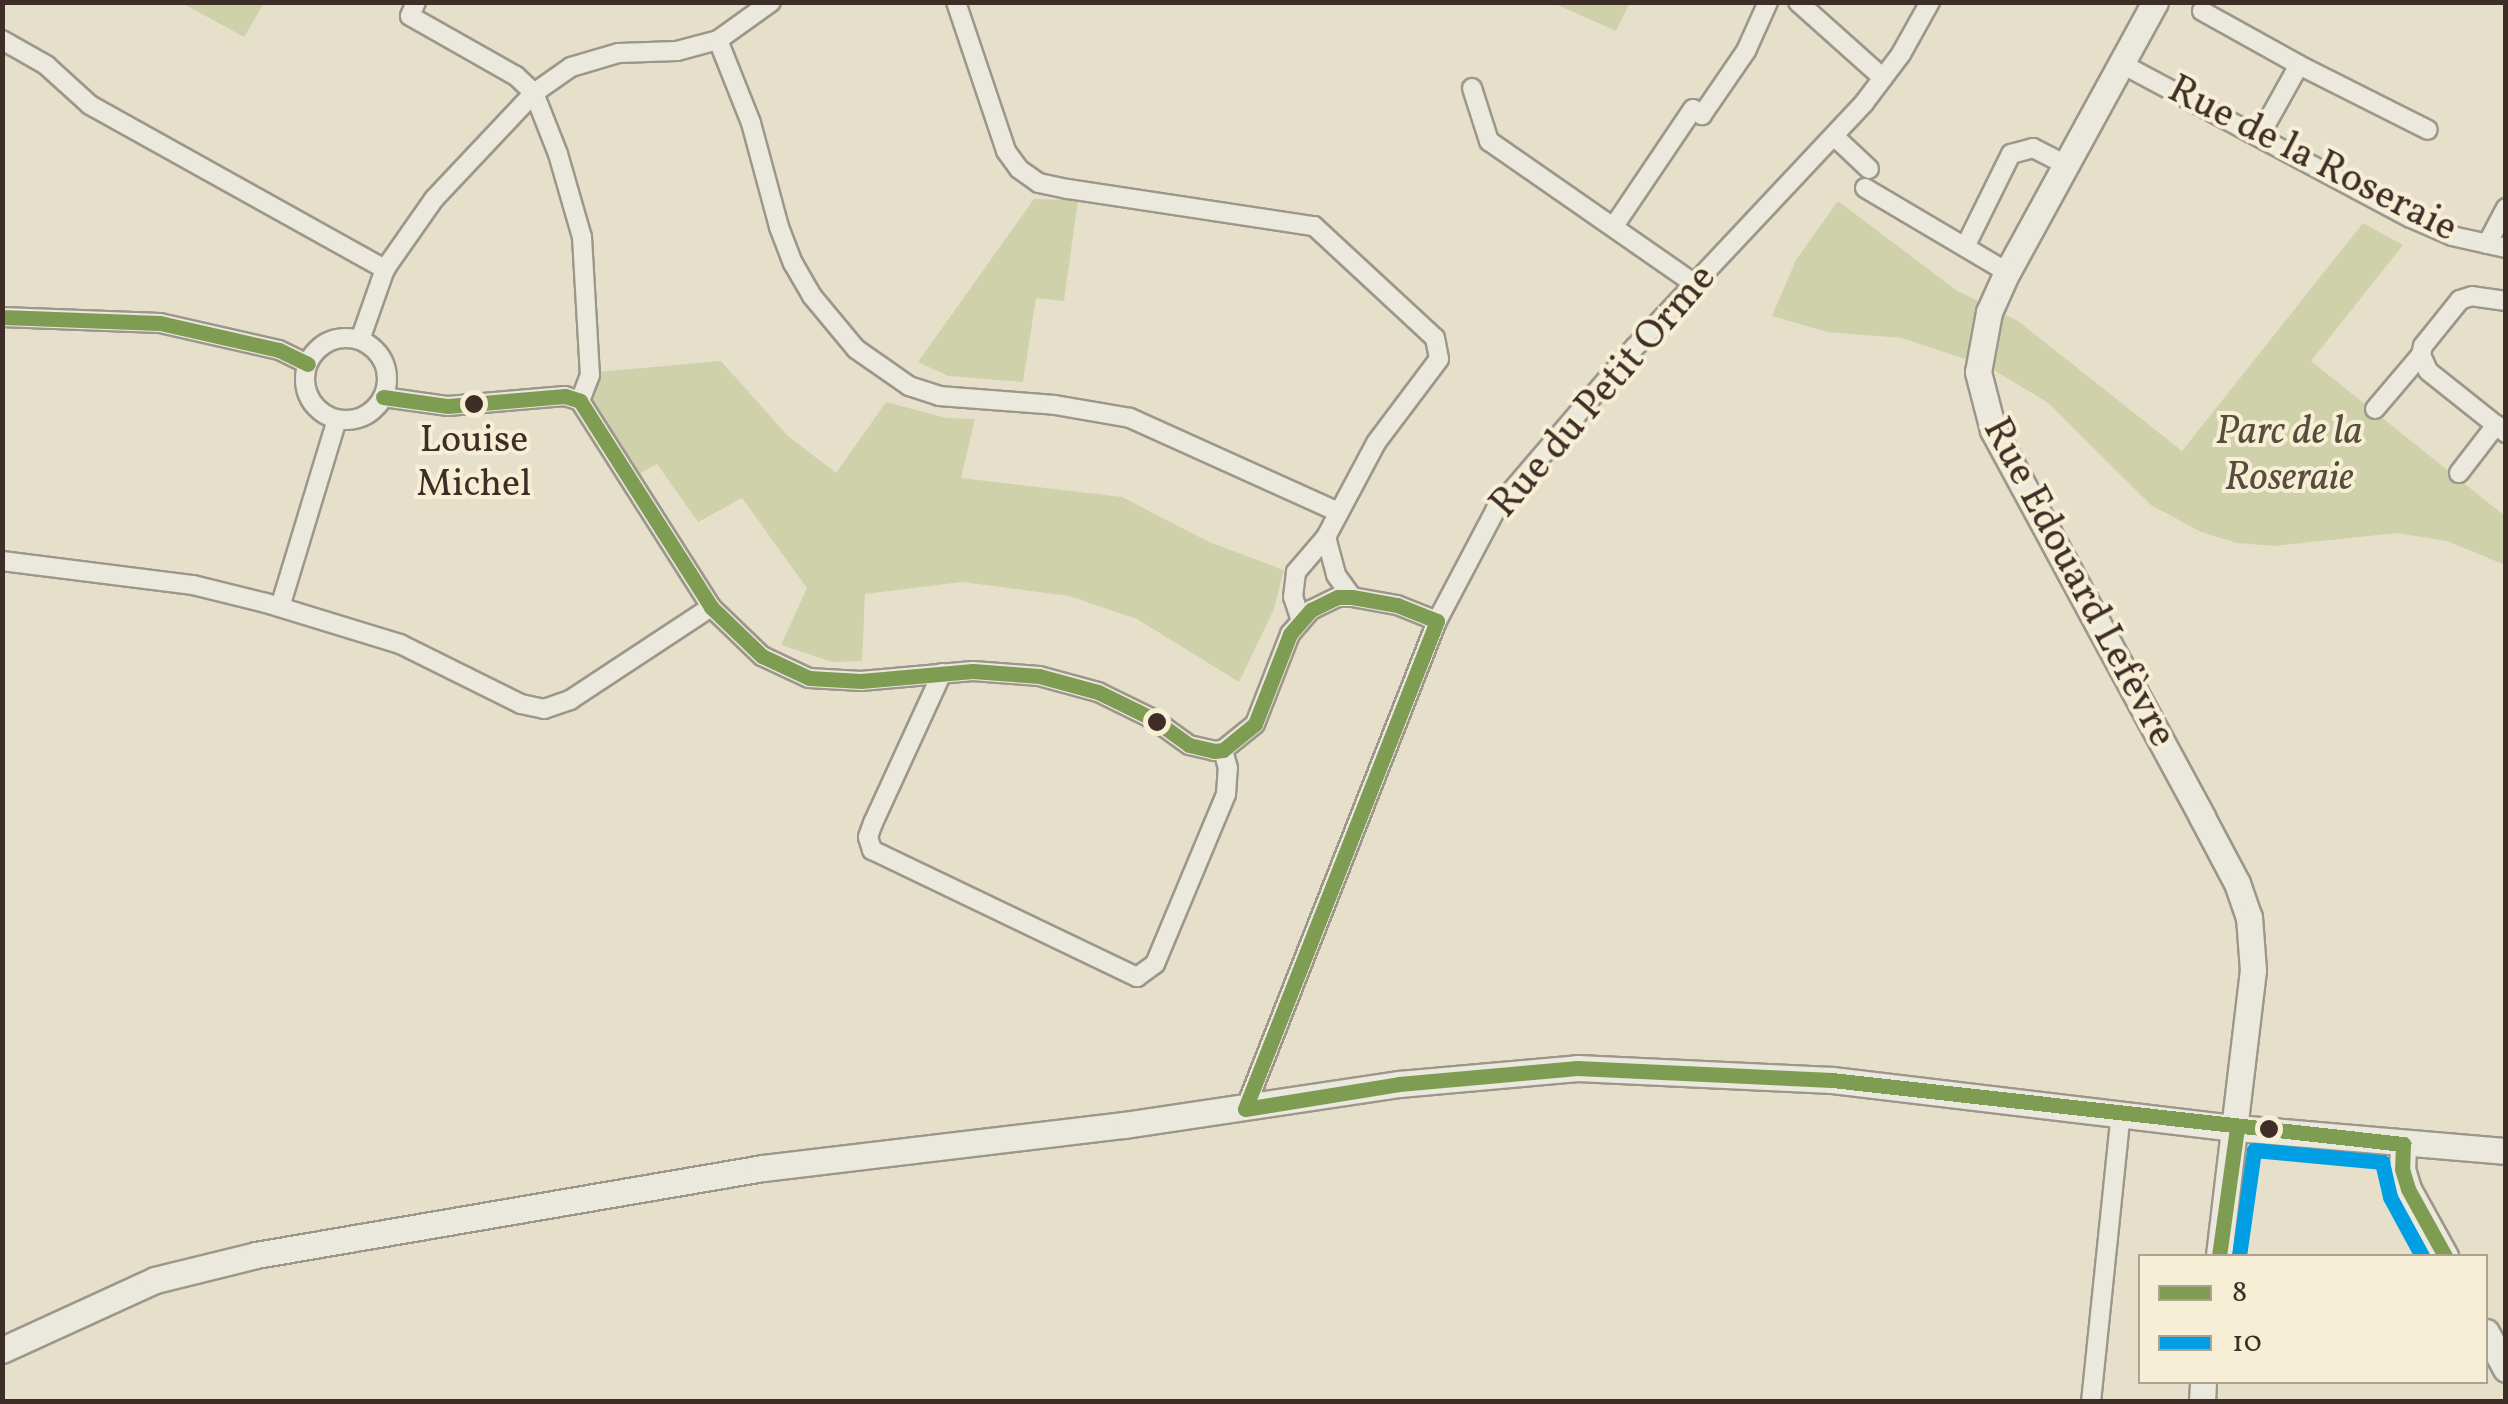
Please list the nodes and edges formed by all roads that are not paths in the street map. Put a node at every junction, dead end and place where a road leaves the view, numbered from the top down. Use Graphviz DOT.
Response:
graph roads {
  1 [pos="416,2"];
  2 [pos="771,2"];
  3 [pos="956,2"];
  4 [pos="1768,2"];
  5 [pos="1798,2"];
  6 [pos="1930,2"];
  7 [pos="2155,2"];
  8 [pos="2202,11"];
  9 [pos="2,40"];
  10 [pos="718,40"];
  11 [pos="2122,64"];
  12 [pos="2299,66"];
  13 [pos="1883,78"];
  14 [pos="1472,88"];
  15 [pos="534,94"];
  16 [pos="2428,130"];
  17 [pos="1834,136"];
  18 [pos="2259,137"];
  19 [pos="2066,164"];
  20 [pos="1870,169"];
  21 [pos="1865,188"];
  22 [pos="2506,208"];
  23 [pos="1614,226"];
  24 [pos="2496,246"];
  25 [pos="1965,247"];
  26 [pos="384,269"];
  27 [pos="2007,272"];
  28 [pos="1695,284"];
  29 [pos="2506,300"];
  30 [pos="2,318"];
  31 [pos="360,340"];
  32 [pos="2421,356"];
  33 [pos="308,364"];
  34 [pos="383,397"];
  35 [pos="580,400"];
  36 [pos="2374,409"];
  37 [pos="337,419"];
  38 [pos="2501,429"];
  39 [pos="2459,473"];
  40 [pos="1338,512"];
  41 [pos="1326,538"];
  42 [pos="2,561"];
  43 [pos="1352,597"];
  44 [pos="280,607"];
  45 [pos="711,607"];
  46 [pos="1300,618"];
  47 [pos="1437,620"];
  48 [pos="942,673"];
  49 [pos="1223,750"];
  50 [pos="1245,1109"];
  51 [pos="2121,1114"];
  52 [pos="2237,1128"];
  53 [pos="2404,1144"];
  54 [pos="2506,1151"];
  55 [pos="2220,1254"];
  56 [pos="2443,1254"];
  57 [pos="2488,1336"];
  58 [pos="2,1350"];
  59 [pos="2506,1370"];
  60 [pos="2091,1402"];
  1 -- 15 [label="street"];
  2 -- 10 [label="street"];
  3 -- 40 [label="street"];
  4 -- 23 [label="street"];
  5 -- 13 [label="street"];
  6 -- 13 [label="street, Rue du Petit Orme"];
  7 -- 11 [label="street, Rue Edouard Lefèvre"];
  8 -- 12 [label="street"];
  9 -- 26 [label="street"];
  10 -- 15 [label="street"];
  10 -- 40 [label="street"];
  11 -- 18 [label="street, Rue de la Roseraie"];
  11 -- 19 [label="street, Rue Edouard Lefèvre"];
  12 -- 16 [label="street"];
  12 -- 18 [label="street"];
  13 -- 17 [label="street, Rue du Petit Orme"];
  14 -- 23 [label="street"];
  15 -- 26 [label="street"];
  15 -- 35 [label="street"];
  17 -- 20 [label="street"];
  17 -- 28 [label="street, Rue du Petit Orme"];
  18 -- 24 [label="street, Rue de la Roseraie"];
  19 -- 25 [label="street"];
  19 -- 27 [label="street, Rue Edouard Lefèvre"];
  21 -- 25 [label="street"];
  22 -- 24 [label="street"];
  23 -- 28 [label="street"];
  25 -- 27 [label="street"];
  26 -- 31 [label="street"];
  27 -- 52 [label="street, Rue Edouard Lefèvre"];
  28 -- 47 [label="street, Rue du Petit Orme"];
  29 -- 32 [label="street"];
  30 -- 33 [label="street"];
  31 -- 33 [label="street"];
  31 -- 34 [label="street"];
  32 -- 36 [label="street"];
  32 -- 38 [label="street"];
  33 -- 37 [label="street"];
  34 -- 35 [label="street"];
  34 -- 37 [label="street"];
  35 -- 45 [label="street"];
  37 -- 44 [label="street"];
  38 -- 39 [label="street"];
  40 -- 41 [label="street"];
  41 -- 43 [label="street"];
  41 -- 46 [label="street"];
  42 -- 44 [label="street"];
  43 -- 46 [label="street"];
  43 -- 47 [label="street"];
  44 -- 45 [label="street"];
  45 -- 48 [label="street"];
  46 -- 49 [label="street"];
  47 -- 50 [label="street, Rue du Petit Orme"];
  48 -- 49 [label="street"];
  48 -- 49 [label="street"];
  50 -- 51 [label="street"];
  50 -- 58 [label="street"];
  51 -- 52 [label="street"];
  51 -- 60 [label="street"];
  52 -- 53 [label="street"];
  52 -- 55 [label="street, Rue Edouard Lefèvre"];
  53 -- 54 [label="street"];
  53 -- 56 [label="street"];
  57 -- 59 [label="street"];
}
